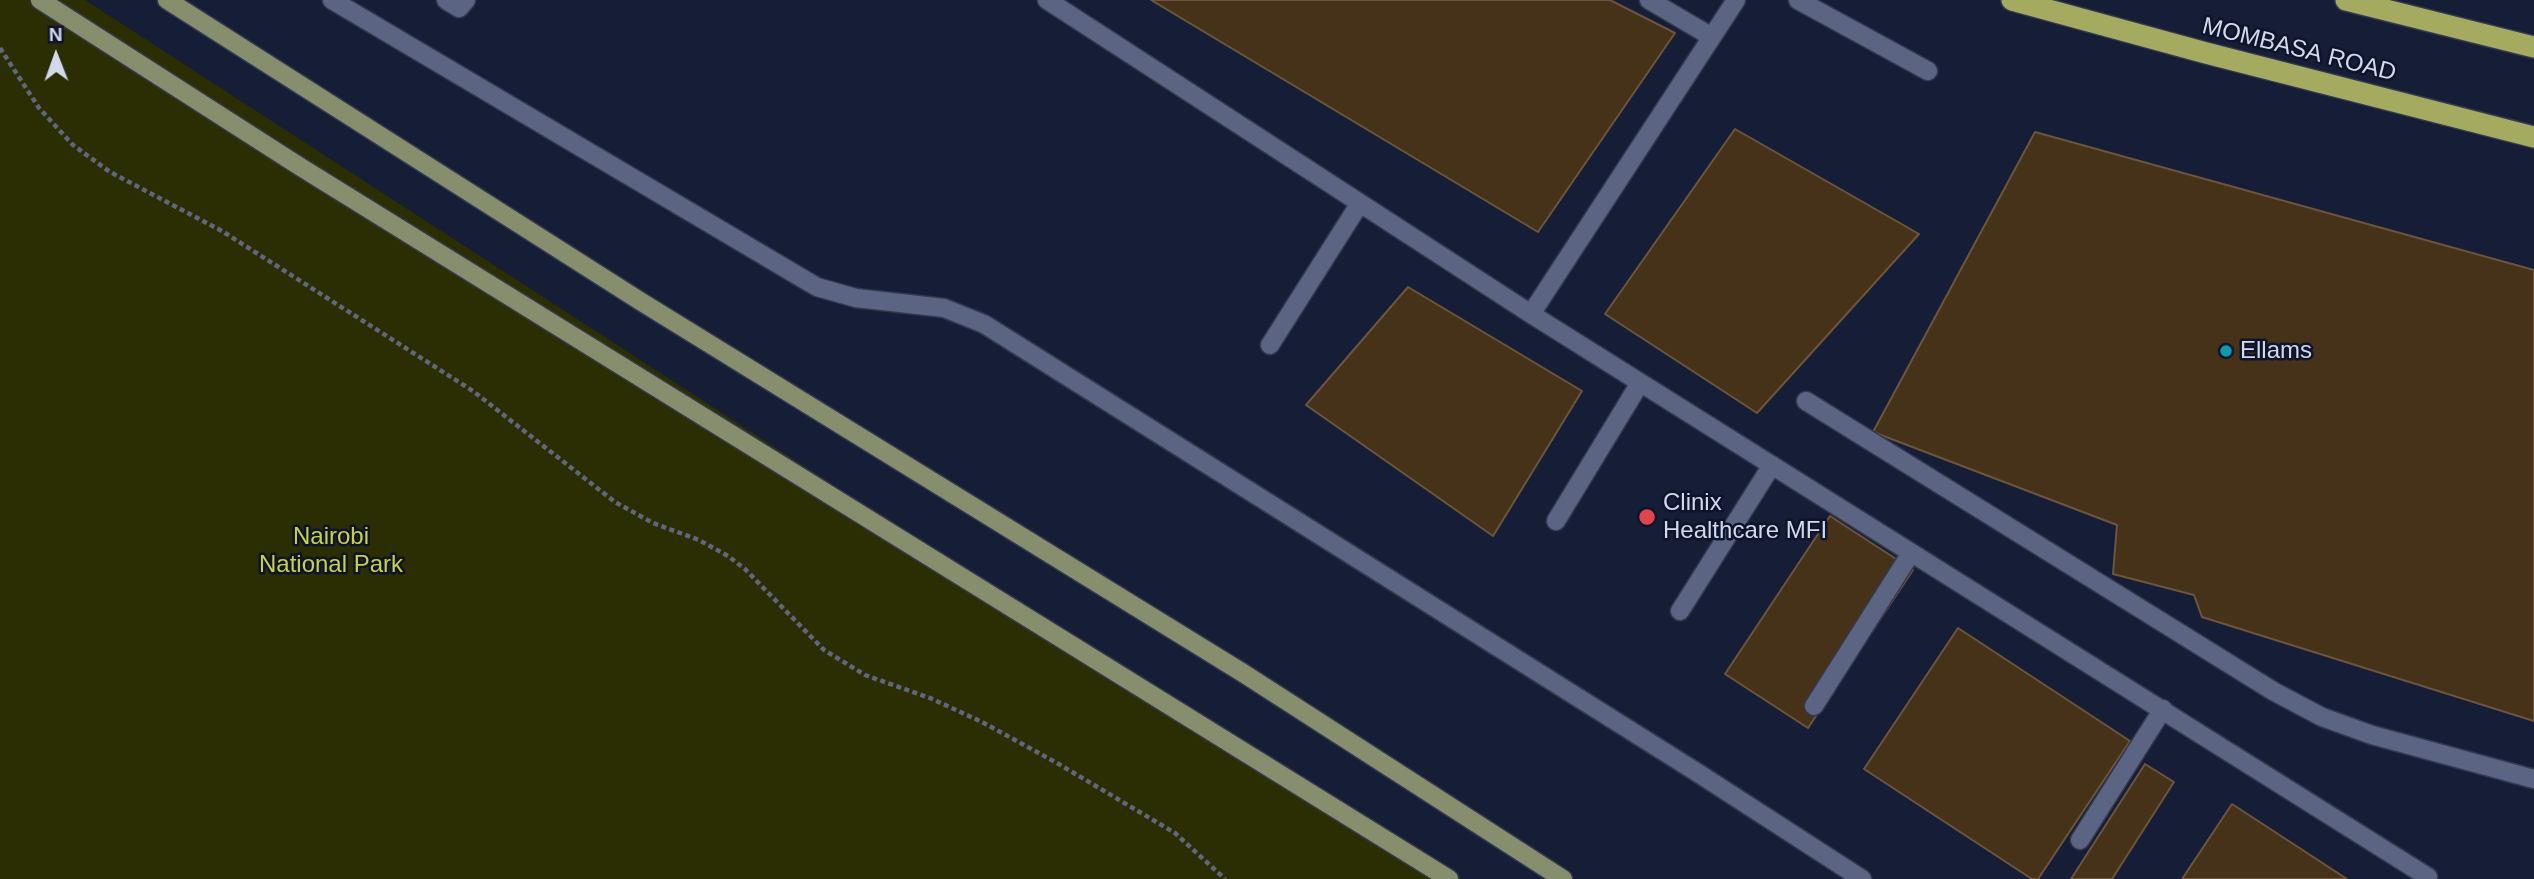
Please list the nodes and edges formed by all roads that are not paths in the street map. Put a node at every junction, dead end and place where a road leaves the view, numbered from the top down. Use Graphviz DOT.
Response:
graph roads {
  1 [pos="40,0"];
  2 [pos="167,0"];
  3 [pos="332,0"];
  4 [pos="446,0"];
  5 [pos="466,0"];
  6 [pos="1046,0"];
  7 [pos="1649,0"];
  8 [pos="1736,0"];
  9 [pos="1798,0"];
  10 [pos="2012,0"];
  11 [pos="2346,0"];
  12 [pos="1712,37"];
  13 [pos="2534,47"];
  14 [pos="1928,71"];
  15 [pos="2534,136"];
  16 [pos="1360,203"];
  17 [pos="1531,314"];
  18 [pos="1270,345"];
  19 [pos="1640,383"];
  20 [pos="1806,401"];
  21 [pos="1772,465"];
  22 [pos="1556,522"];
  23 [pos="1911,553"];
  24 [pos="1680,611"];
  25 [pos="1814,706"];
  26 [pos="2163,709"];
  27 [pos="2534,779"];
  28 [pos="2080,840"];
  29 [pos="2428,877"];
  30 [pos="1449,879"];
  31 [pos="1563,879"];
  32 [pos="1862,879"];
  1 -- 30 [label="main road"];
  2 -- 31 [label="main road"];
  3 -- 32 [label="lane"];
  4 -- 5 [label="lane"];
  6 -- 16 [label="lane"];
  7 -- 12 [label="lane"];
  8 -- 12 [label="lane"];
  9 -- 14 [label="lane"];
  10 -- 15 [label="highway, MOMBASA ROAD"];
  11 -- 13 [label="highway"];
  12 -- 17 [label="lane"];
  16 -- 17 [label="lane"];
  16 -- 18 [label="lane"];
  17 -- 19 [label="lane"];
  19 -- 21 [label="lane"];
  19 -- 22 [label="lane"];
  20 -- 27 [label="lane"];
  21 -- 23 [label="lane"];
  21 -- 24 [label="lane"];
  23 -- 25 [label="lane"];
  23 -- 26 [label="lane"];
  26 -- 28 [label="lane"];
  26 -- 29 [label="lane"];
}
